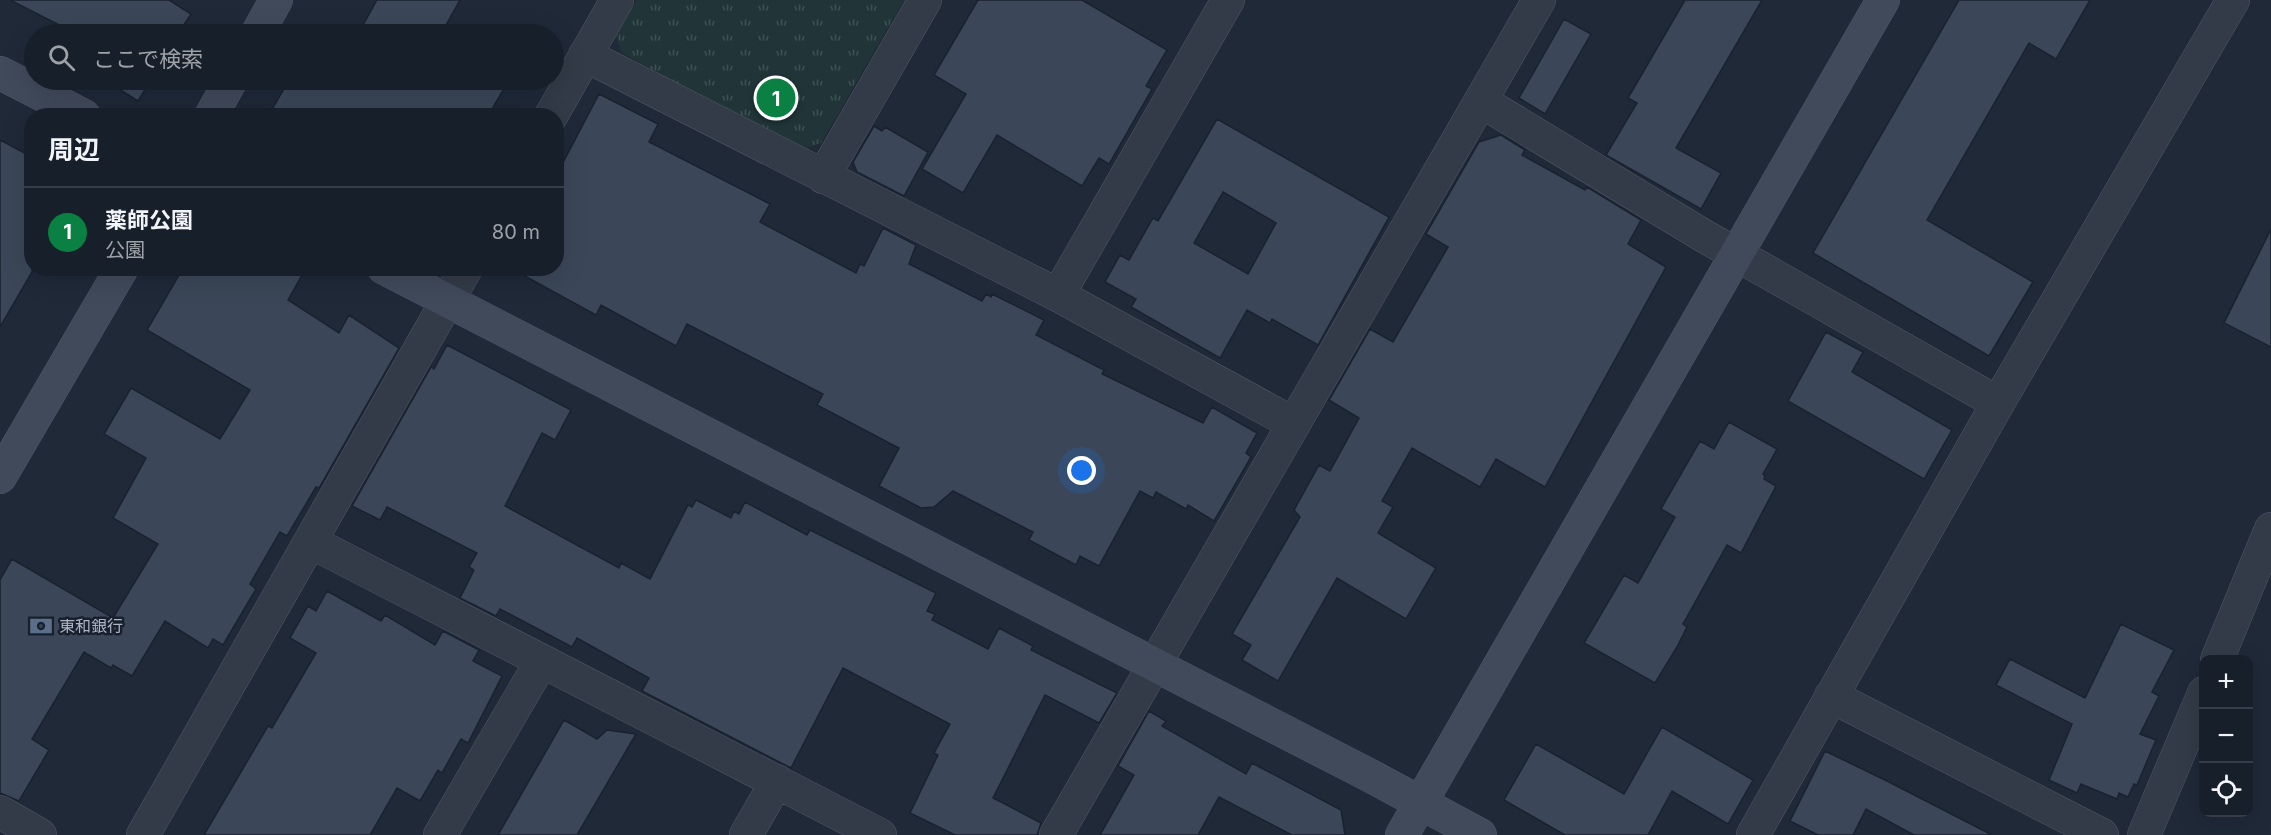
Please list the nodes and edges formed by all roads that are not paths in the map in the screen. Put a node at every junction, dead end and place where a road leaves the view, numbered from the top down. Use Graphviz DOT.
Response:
graph roads {
  1 [pos="276,0"];
  2 [pos="617,0"];
  3 [pos="925,0"];
  4 [pos="1228,0"];
  5 [pos="1539,0"];
  6 [pos="1882,0"];
  7 [pos="2233,0"];
  8 [pos="262,24"];
  9 [pos="585,55"];
  10 [pos="0,73"];
  11 [pos="24,85"];
  12 [pos="33,90"];
  13 [pos="225,90"];
  14 [pos="1481,101"];
  15 [pos="68,108"];
  16 [pos="215,108"];
  17 [pos="555,108"];
  18 [pos="823,177"];
  19 [pos="1737,254"];
  20 [pos="117,276"];
  21 [pos="400,276"];
  22 [pos="462,276"];
  23 [pos="1058,295"];
  24 [pos="448,301"];
  25 [pos="1998,403"];
  26 [pos="1294,424"];
  27 [pos="0,477"];
  28 [pos="2271,529"];
  29 [pos="311,542"];
  30 [pos="2219,655"];
  31 [pos="541,662"];
  32 [pos="1155,666"];
  33 [pos="1831,696"];
  34 [pos="2199,705"];
  35 [pos="777,782"];
  36 [pos="1420,804"];
  37 [pos="0,812"];
  38 [pos="39,835"];
  39 [pos="143,835"];
  40 [pos="440,835"];
  41 [pos="746,835"];
  42 [pos="880,835"];
  43 [pos="1056,835"];
  44 [pos="1402,835"];
  45 [pos="1480,835"];
  46 [pos="1753,835"];
  47 [pos="2102,835"];
  48 [pos="2145,835"];
  1 -- 8 [label="street"];
  2 -- 9 [label="street"];
  3 -- 18 [label="street"];
  4 -- 23 [label="street"];
  5 -- 14 [label="street"];
  6 -- 19 [label="street"];
  7 -- 25 [label="street"];
  9 -- 17 [label="street"];
  9 -- 18 [label="street"];
  10 -- 11 [label="street"];
  12 -- 15 [label="street"];
  13 -- 16 [label="street"];
  14 -- 19 [label="street"];
  14 -- 26 [label="street"];
  18 -- 23 [label="street"];
  19 -- 25 [label="street"];
  19 -- 36 [label="street"];
  20 -- 27 [label="street"];
  21 -- 24 [label="street"];
  22 -- 24 [label="street"];
  23 -- 26 [label="street"];
  24 -- 29 [label="street"];
  24 -- 32 [label="street"];
  25 -- 33 [label="street"];
  26 -- 32 [label="street"];
  28 -- 30 [label="street"];
  29 -- 31 [label="street"];
  29 -- 39 [label="street"];
  31 -- 35 [label="street"];
  31 -- 40 [label="street"];
  32 -- 36 [label="street"];
  32 -- 43 [label="street"];
  33 -- 46 [label="street"];
  33 -- 47 [label="street"];
  34 -- 48 [label="street"];
  35 -- 41 [label="street"];
  35 -- 42 [label="street"];
  36 -- 44 [label="street"];
  36 -- 45 [label="street"];
  37 -- 38 [label="street"];
}
